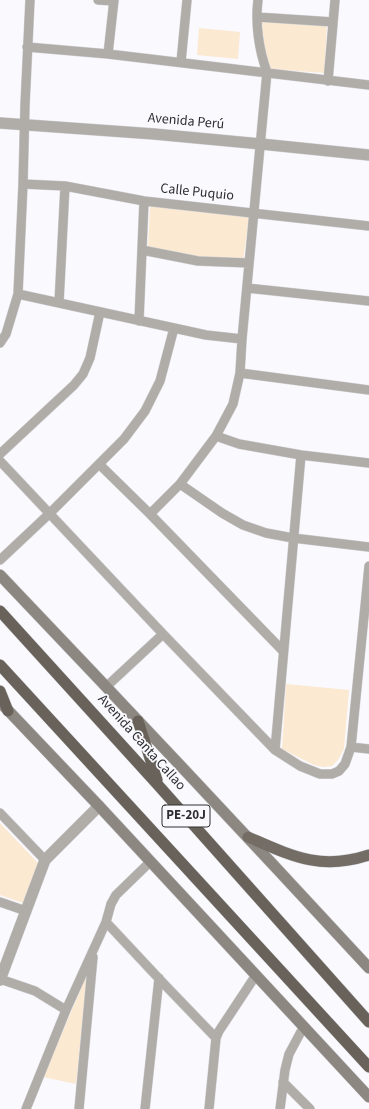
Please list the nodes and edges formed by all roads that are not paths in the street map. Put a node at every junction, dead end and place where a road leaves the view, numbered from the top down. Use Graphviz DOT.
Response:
graph roads {
  1 [pos="30,0"];
  2 [pos="98,0"];
  3 [pos="187,0"];
  4 [pos="258,0"];
  5 [pos="335,0"];
  6 [pos="114,1"];
  7 [pos="257,17"];
  8 [pos="333,22"];
  9 [pos="28,47"];
  10 [pos="108,54"];
  11 [pos="181,62"];
  12 [pos="267,72"];
  13 [pos="328,81"];
  14 [pos="369,85"];
  15 [pos="0,123"];
  16 [pos="24,125"];
  17 [pos="261,144"];
  18 [pos="369,155"];
  19 [pos="23,184"];
  20 [pos="65,186"];
  21 [pos="144,201"];
  22 [pos="254,213"];
  23 [pos="369,226"];
  24 [pos="142,250"];
  25 [pos="249,263"];
  26 [pos="247,288"];
  27 [pos="18,294"];
  28 [pos="369,301"];
  29 [pos="59,303"];
  30 [pos="100,312"];
  31 [pos="139,321"];
  32 [pos="174,328"];
  33 [pos="242,339"];
  34 [pos="0,343"];
  35 [pos="240,373"];
  36 [pos="369,390"];
  37 [pos="216,436"];
  38 [pos="0,454"];
  39 [pos="301,455"];
  40 [pos="0,461"];
  41 [pos="369,463"];
  42 [pos="100,464"];
  43 [pos="180,484"];
  44 [pos="49,514"];
  45 [pos="150,514"];
  46 [pos="293,538"];
  47 [pos="369,548"];
  48 [pos="0,560"];
  49 [pos="369,566"];
  50 [pos="0,575"];
  51 [pos="0,611"];
  52 [pos="163,634"];
  53 [pos="283,651"];
  54 [pos="0,665"];
  55 [pos="107,686"];
  56 [pos="0,691"];
  57 [pos="0,703"];
  58 [pos="8,711"];
  59 [pos="138,720"];
  60 [pos="351,747"];
  61 [pos="369,749"];
  62 [pos="275,750"];
  63 [pos="158,785"];
  64 [pos="99,806"];
  65 [pos="0,813"];
  66 [pos="248,837"];
  67 [pos="369,855"];
  68 [pos="45,860"];
  69 [pos="150,862"];
  70 [pos="0,902"];
  71 [pos="26,911"];
  72 [pos="106,922"];
  73 [pos="93,950"];
  74 [pos="369,968"];
  75 [pos="256,976"];
  76 [pos="159,978"];
  77 [pos="0,979"];
  78 [pos="66,1010"];
  79 [pos="369,1022"];
  80 [pos="304,1026"];
  81 [pos="216,1038"];
  82 [pos="369,1067"];
  83 [pos="283,1082"];
  84 [pos="369,1097"];
  85 [pos="26,1109"];
  86 [pos="79,1109"];
  87 [pos="145,1109"];
  88 [pos="209,1109"];
  89 [pos="280,1109"];
  90 [pos="310,1109"];
  1 -- 9 [label="street"];
  2 -- 6 [label="street"];
  3 -- 11 [label="street"];
  4 -- 7 [label="street"];
  5 -- 8 [label="street"];
  6 -- 10 [label="street"];
  7 -- 8 [label="street"];
  7 -- 12 [label="street"];
  8 -- 13 [label="street"];
  9 -- 10 [label="street"];
  9 -- 16 [label="street"];
  10 -- 11 [label="street"];
  11 -- 12 [label="street"];
  12 -- 13 [label="street"];
  12 -- 17 [label="street"];
  13 -- 14 [label="street"];
  15 -- 16 [label="street, Avenida Perú"];
  16 -- 17 [label="street, Avenida Perú"];
  16 -- 19 [label="street"];
  17 -- 18 [label="street, Avenida Perú"];
  17 -- 22 [label="street"];
  19 -- 20 [label="street, Calle Puquio"];
  19 -- 27 [label="street"];
  20 -- 21 [label="street, Calle Puquio"];
  20 -- 29 [label="street"];
  21 -- 22 [label="street, Calle Puquio"];
  21 -- 24 [label="street"];
  22 -- 23 [label="street, Calle Puquio"];
  22 -- 25 [label="street"];
  24 -- 25 [label="street"];
  24 -- 31 [label="street"];
  25 -- 26 [label="street"];
  26 -- 28 [label="street"];
  26 -- 33 [label="street"];
  27 -- 29 [label="street"];
  27 -- 34 [label="street"];
  29 -- 30 [label="street"];
  30 -- 31 [label="street"];
  30 -- 38 [label="street"];
  31 -- 32 [label="street"];
  32 -- 33 [label="street"];
  32 -- 42 [label="street"];
  33 -- 35 [label="street"];
  35 -- 36 [label="street"];
  35 -- 37 [label="street"];
  37 -- 39 [label="street"];
  37 -- 43 [label="street"];
  39 -- 41 [label="street"];
  39 -- 46 [label="street"];
  40 -- 44 [label="street"];
  42 -- 44 [label="street"];
  42 -- 45 [label="street"];
  43 -- 45 [label="street"];
  43 -- 46 [label="street"];
  44 -- 48 [label="street"];
  44 -- 52 [label="street"];
  45 -- 53 [label="street"];
  46 -- 47 [label="street"];
  46 -- 53 [label="street"];
  49 -- 60 [label="street"];
  50 -- 55 [label="main road, Avenida Canta Callao"];
  51 -- 63 [label="highway, Avenida Canta Callao / PE-20J"];
  52 -- 55 [label="street"];
  52 -- 62 [label="street"];
  53 -- 62 [label="street"];
  54 -- 82 [label="highway, PE-20J"];
  55 -- 59 [label="main road, Avenida Canta Callao"];
  56 -- 58 [label="highway"];
  57 -- 58 [label="main road"];
  58 -- 64 [label="main road"];
  59 -- 63 [label="highway"];
  59 -- 66 [label="main road, Avenida Canta Callao"];
  60 -- 61 [label="street"];
  60 -- 62 [label="street"];
  63 -- 79 [label="highway, Avenida Canta Callao / PE-20J"];
  64 -- 68 [label="street"];
  64 -- 69 [label="main road"];
  65 -- 68 [label="street"];
  66 -- 67 [label="main road"];
  66 -- 74 [label="main road, Avenida Canta Callao"];
  68 -- 71 [label="street"];
  69 -- 72 [label="street"];
  69 -- 75 [label="main road"];
  70 -- 71 [label="street"];
  71 -- 77 [label="street"];
  72 -- 73 [label="street"];
  72 -- 76 [label="street"];
  73 -- 78 [label="street"];
  73 -- 86 [label="street"];
  75 -- 80 [label="main road"];
  75 -- 81 [label="street"];
  76 -- 81 [label="street"];
  76 -- 87 [label="street"];
  77 -- 78 [label="street"];
  78 -- 85 [label="street"];
  80 -- 83 [label="street"];
  80 -- 84 [label="main road"];
  81 -- 88 [label="street"];
  83 -- 89 [label="street"];
  83 -- 90 [label="street"];
}
